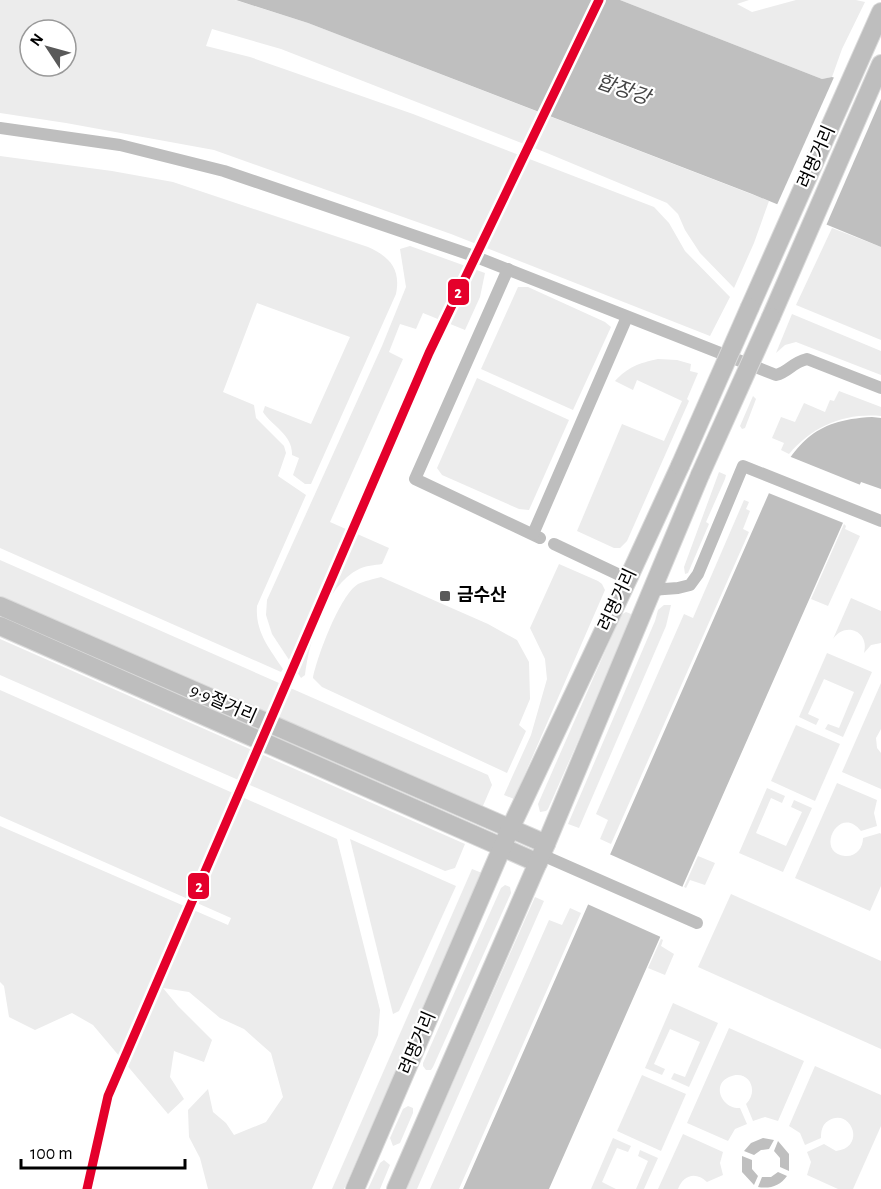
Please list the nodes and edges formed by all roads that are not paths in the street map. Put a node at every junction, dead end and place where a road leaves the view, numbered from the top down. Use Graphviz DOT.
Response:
graph roads {
  1 [pos="879,15"];
  2 [pos="881,64"];
  3 [pos="0,128"];
  4 [pos="508,269"];
  5 [pos="627,317"];
  6 [pos="881,388"];
  7 [pos="881,521"];
  8 [pos="554,544"];
  9 [pos="628,579"];
  10 [pos="651,590"];
  11 [pos="0,606"];
  12 [pos="0,626"];
  13 [pos="510,829"];
  14 [pos="502,847"];
  15 [pos="542,854"];
  16 [pos="697,923"];
  17 [pos="355,1189"];
  18 [pos="396,1189"];
  1 -- 9 [label="highway, 려명거리, bridge"];
  2 -- 10 [label="highway, 려명거리, bridge"];
  3 -- 4 [label="street"];
  4 -- 5 [label="street"];
  4 -- 5 [label="street"];
  5 -- 6 [label="street"];
  7 -- 10 [label="street"];
  8 -- 9 [label="street"];
  9 -- 13 [label="highway, 려명거리"];
  10 -- 15 [label="highway, 려명거리"];
  11 -- 13 [label="highway, 9·9절거리"];
  12 -- 14 [label="highway, 9·9절거리"];
  13 -- 14 [label="highway, 려명거리"];
  13 -- 15 [label="highway, 9·9절거리"];
  14 -- 15 [label="highway, 9·9절거리"];
  14 -- 17 [label="highway, 려명거리"];
  15 -- 16 [label="street"];
  15 -- 18 [label="highway, 려명거리"];
}
